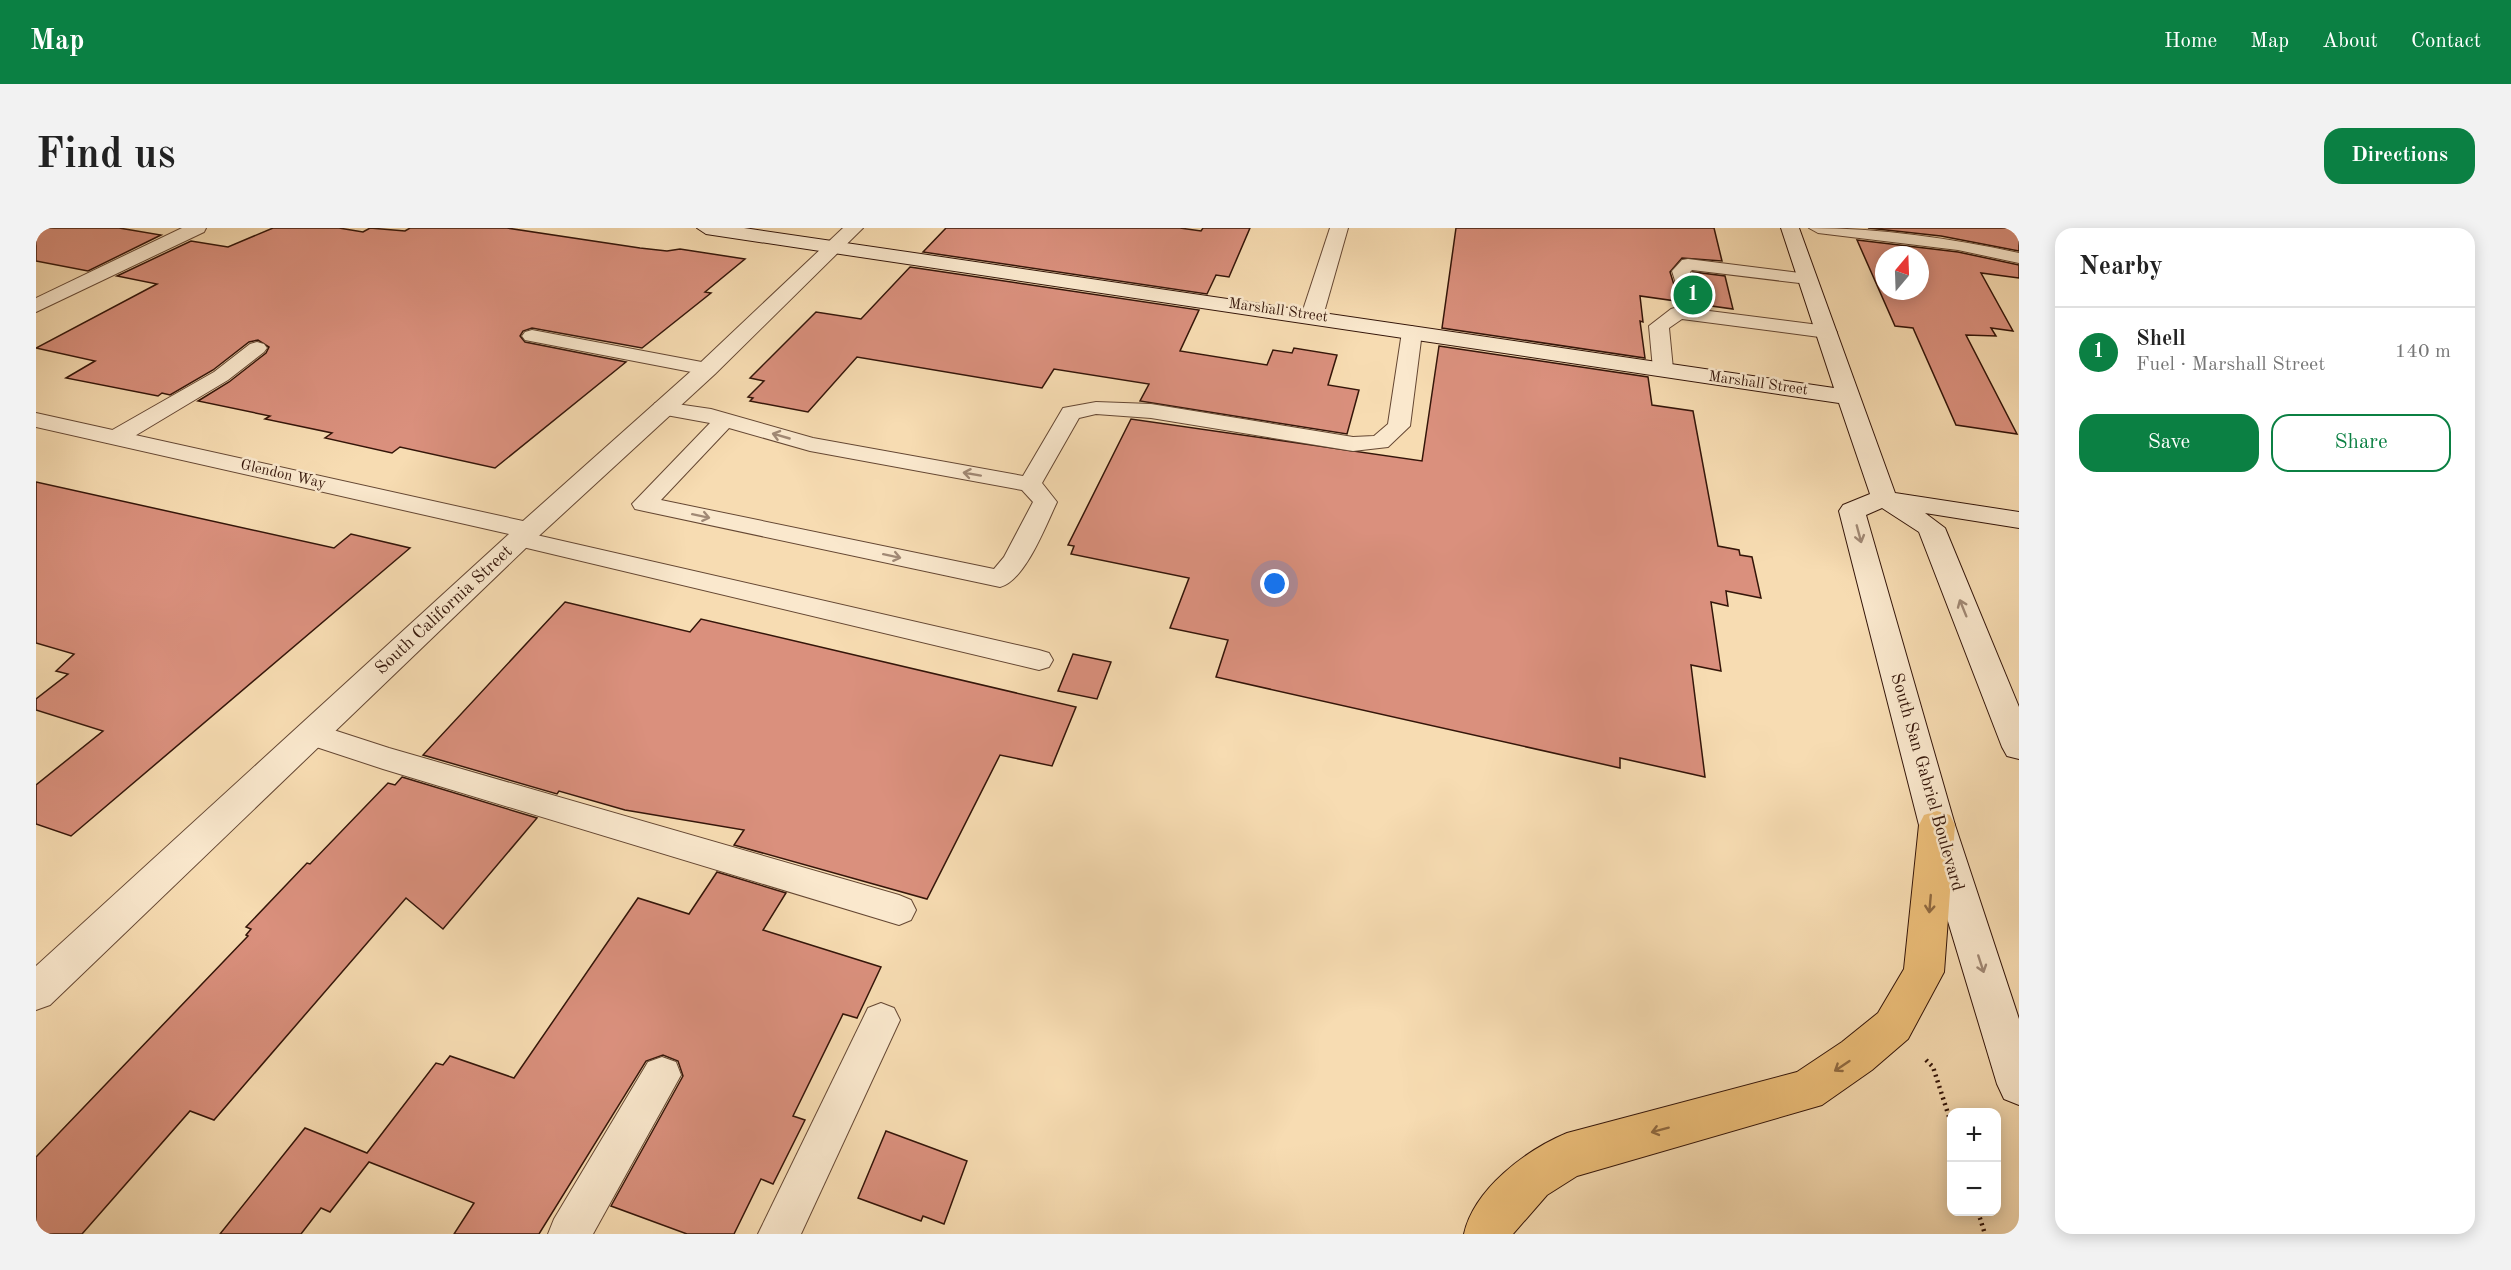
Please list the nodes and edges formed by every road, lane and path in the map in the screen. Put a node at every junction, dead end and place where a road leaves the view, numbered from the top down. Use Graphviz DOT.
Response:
graph roads {
  1 [pos="197,228"];
  2 [pos="706,228"];
  3 [pos="1339,228"];
  4 [pos="1790,228"];
  5 [pos="1818,228"];
  6 [pos="843,237"];
  7 [pos="2019,258"];
  8 [pos="1808,279"];
  9 [pos="1691,302"];
  10 [pos="36,306"];
  11 [pos="1312,316"];
  12 [pos="1412,332"];
  13 [pos="1827,332"];
  14 [pos="532,336"];
  15 [pos="257,348"];
  16 [pos="706,369"];
  17 [pos="1663,369"];
  18 [pos="1849,397"];
  19 [pos="663,408"];
  20 [pos="36,420"];
  21 [pos="725,420"];
  22 [pos="115,438"];
  23 [pos="1030,484"];
  24 [pos="1884,498"];
  25 [pos="2019,520"];
  26 [pos="524,535"];
  27 [pos="1039,660"];
  28 [pos="2013,718"];
  29 [pos="312,734"];
  30 [pos="2019,747"];
  31 [pos="1937,825"];
  32 [pos="899,910"];
  33 [pos="36,992"];
  34 [pos="881,1020"];
  35 [pos="1921,1055"];
  36 [pos="662,1075"];
  37 [pos="2019,1084"];
  38 [pos="1947,1110"];
  39 [pos="1979,1216"];
  40 [pos="569,1234"];
  41 [pos="779,1234"];
  42 [pos="1488,1234"];
  43 [pos="1985,1234"];
  1 -- 10 [label="street"];
  2 -- 6 [label="street, Marshall Street"];
  3 -- 11 [label="street"];
  4 -- 8 [label="street"];
  5 -- 7 [label="lane"];
  6 -- 11 [label="street, Marshall Street"];
  6 -- 16 [label="street, South California Street"];
  8 -- 9 [label="lane"];
  8 -- 13 [label="street"];
  9 -- 13 [label="lane"];
  9 -- 17 [label="lane"];
  11 -- 12 [label="street, Marshall Street"];
  12 -- 17 [label="street, Marshall Street"];
  12 -- 23 [label="lane"];
  13 -- 18 [label="street"];
  14 -- 16 [label="lane"];
  15 -- 22 [label="lane"];
  16 -- 19 [label="street, South California Street"];
  17 -- 18 [label="street, Marshall Street"];
  18 -- 24 [label="street"];
  19 -- 21 [label="lane"];
  19 -- 26 [label="street, South California Street"];
  20 -- 22 [label="street, Glendon Way"];
  23 -- 21 [label="lane, one-way"];
  21 -- 23 [label="lane, one-way"];
  22 -- 26 [label="street, Glendon Way"];
  24 -- 25 [label="street"];
  28 -- 24 [label="street, one-way"];
  24 -- 31 [label="street, South San Gabriel Boulevard, one-way"];
  26 -- 27 [label="lane"];
  26 -- 29 [label="street, South California Street"];
  28 -- 30 [label="street"];
  29 -- 32 [label="lane"];
  29 -- 33 [label="street, South California Street"];
  31 -- 37 [label="street, South San Gabriel Boulevard, one-way"];
  31 -- 42 [label="highway, one-way"];
  34 -- 41 [label="lane"];
  35 -- 38 [label="path"];
  36 -- 40 [label="lane"];
  39 -- 43 [label="path"];
}
